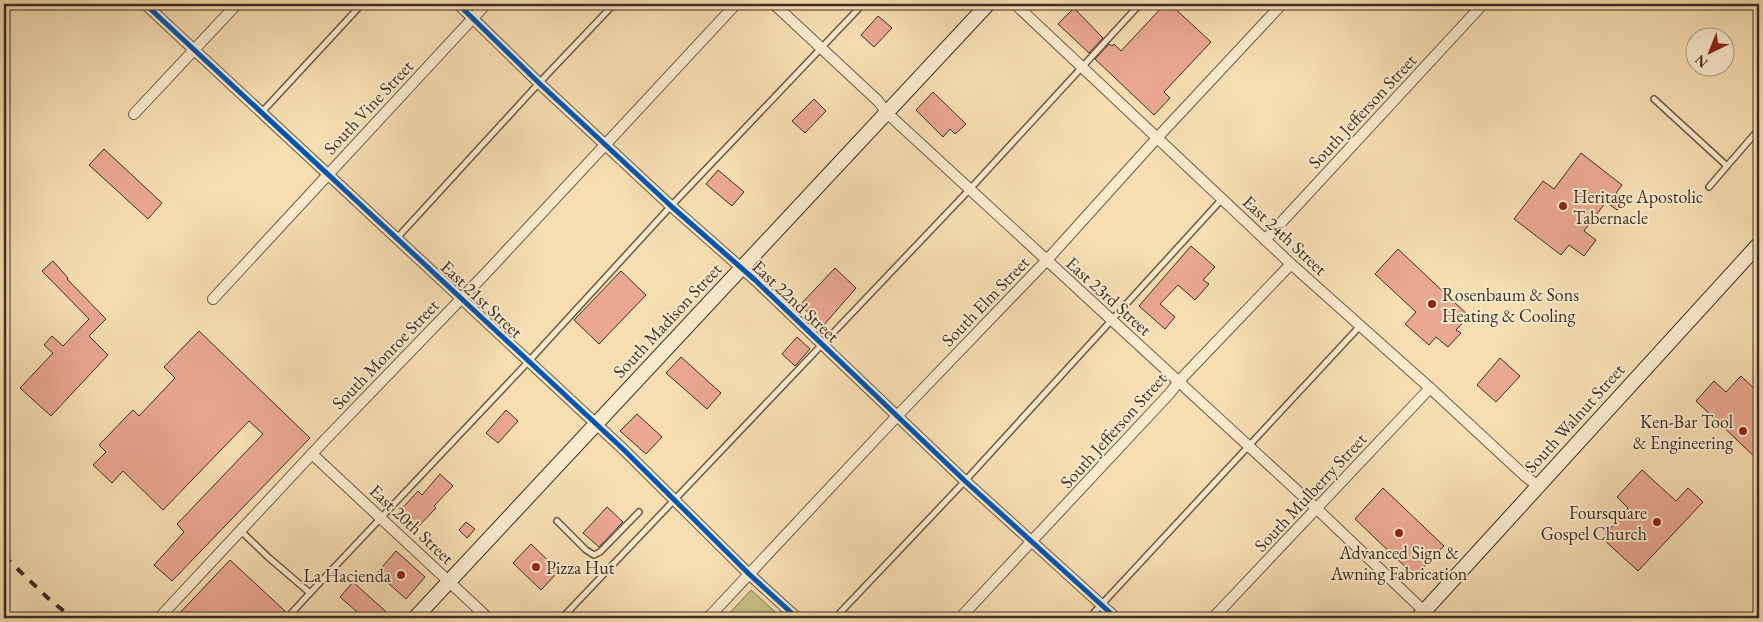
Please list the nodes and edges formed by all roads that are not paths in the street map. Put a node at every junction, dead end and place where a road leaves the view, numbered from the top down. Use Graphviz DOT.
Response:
graph roads {
  1 [pos="145,4"];
  2 [pos="238,4"];
  3 [pos="362,4"];
  4 [pos="458,4"];
  5 [pos="486,4"];
  6 [pos="614,4"];
  7 [pos="736,4"];
  8 [pos="774,4"];
  9 [pos="863,4"];
  10 [pos="988,4"];
  11 [pos="1015,4"];
  12 [pos="1140,4"];
  13 [pos="1282,4"];
  14 [pos="1483,4"];
  15 [pos="473,18"];
  16 [pos="822,48"];
  17 [pos="194,49"];
  18 [pos="1081,67"];
  19 [pos="539,83"];
  20 [pos="1654,98"];
  21 [pos="262,112"];
  22 [pos="887,113"];
  23 [pos="134,114"];
  24 [pos="1759,129"];
  25 [pos="1157,138"];
  26 [pos="606,144"];
  27 [pos="1727,166"];
  28 [pos="328,173"];
  29 [pos="1709,187"];
  30 [pos="970,189"];
  31 [pos="1222,199"];
  32 [pos="671,206"];
  33 [pos="397,238"];
  34 [pos="1266,240"];
  35 [pos="1759,244"];
  36 [pos="1046,260"];
  37 [pos="1291,264"];
  38 [pos="741,268"];
  39 [pos="462,298"];
  40 [pos="213,299"];
  41 [pos="1112,320"];
  42 [pos="1360,326"];
  43 [pos="822,344"];
  44 [pos="529,361"];
  45 [pos="1179,381"];
  46 [pos="1430,388"];
  47 [pos="898,415"];
  48 [pos="596,424"];
  49 [pos="1249,446"];
  50 [pos="312,454"];
  51 [pos="965,481"];
  52 [pos="1538,486"];
  53 [pos="674,499"];
  54 [pos="1317,509"];
  55 [pos="639,512"];
  56 [pos="381,518"];
  57 [pos="557,521"];
  58 [pos="240,530"];
  59 [pos="1032,542"];
  60 [pos="749,574"];
  61 [pos="449,581"];
  62 [pos="310,594"];
  63 [pos="1102,604"];
  64 [pos="1421,615"];
  65 [pos="159,618"];
  66 [pos="287,618"];
  67 [pos="415,618"];
  68 [pos="488,618"];
  69 [pos="562,618"];
  70 [pos="708,618"];
  71 [pos="797,618"];
  72 [pos="835,618"];
  73 [pos="960,618"];
  74 [pos="1089,618"];
  75 [pos="1116,618"];
  76 [pos="1213,618"];
  1 -- 17 [label="street, East 21st Street"];
  2 -- 17 [label="street"];
  3 -- 21 [label="lane"];
  4 -- 15 [label="street, East 22nd Street"];
  5 -- 15 [label="street, South Vine Street"];
  6 -- 19 [label="lane"];
  7 -- 26 [label="street, South Monroe Street"];
  8 -- 16 [label="street, East 23rd Street"];
  9 -- 16 [label="lane"];
  10 -- 22 [label="main road, South Madison Street"];
  11 -- 18 [label="street, East 24th Street"];
  12 -- 18 [label="lane"];
  13 -- 25 [label="street, South Elm Street"];
  14 -- 34 [label="street, South Jefferson Street"];
  15 -- 19 [label="street, East 22nd Street"];
  15 -- 28 [label="street, South Vine Street"];
  16 -- 22 [label="street, East 23rd Street"];
  16 -- 32 [label="lane"];
  17 -- 21 [label="street, East 21st Street"];
  17 -- 23 [label="street"];
  18 -- 25 [label="street, East 24th Street"];
  18 -- 30 [label="lane"];
  19 -- 26 [label="street, East 22nd Street"];
  19 -- 33 [label="lane"];
  20 -- 27 [label="lane"];
  21 -- 28 [label="street, East 21st Street"];
  22 -- 30 [label="street, East 23rd Street"];
  22 -- 38 [label="main road, South Madison Street"];
  24 -- 27 [label="lane"];
  25 -- 31 [label="street, East 24th Street"];
  25 -- 36 [label="street, South Elm Street"];
  26 -- 32 [label="street, East 22nd Street"];
  26 -- 39 [label="street, South Monroe Street"];
  27 -- 29 [label="lane"];
  28 -- 33 [label="street, East 21st Street"];
  28 -- 40 [label="street, South Vine Street"];
  30 -- 36 [label="street, East 23rd Street"];
  30 -- 43 [label="lane"];
  31 -- 34 [label="street, East 24th Street"];
  31 -- 41 [label="lane"];
  32 -- 38 [label="street, East 22nd Street"];
  32 -- 44 [label="lane"];
  33 -- 39 [label="street, East 21st Street"];
  34 -- 37 [label="street, East 24th Street"];
  35 -- 52 [label="main road, South Walnut Street"];
  36 -- 41 [label="street, East 23rd Street"];
  36 -- 47 [label="street, South Elm Street"];
  37 -- 42 [label="street, East 24th Street"];
  37 -- 45 [label="street, South Jefferson Street"];
  38 -- 43 [label="street, East 22nd Street"];
  38 -- 48 [label="main road, South Madison Street"];
  39 -- 44 [label="street, East 21st Street"];
  39 -- 50 [label="street, South Monroe Street"];
  41 -- 45 [label="street, East 23rd Street"];
  41 -- 51 [label="lane"];
  42 -- 46 [label="street, East 24th Street"];
  42 -- 49 [label="lane"];
  43 -- 47 [label="street, East 22nd Street"];
  43 -- 53 [label="lane"];
  44 -- 48 [label="street, East 21st Street"];
  44 -- 56 [label="lane"];
  45 -- 49 [label="street, East 23rd Street"];
  45 -- 59 [label="street, South Jefferson Street"];
  46 -- 52 [label="street, East 24th Street"];
  46 -- 54 [label="street, South Mulberry Street"];
  47 -- 51 [label="street, East 22nd Street"];
  47 -- 60 [label="street, South Elm Street"];
  48 -- 53 [label="street, East 21st Street"];
  48 -- 61 [label="main road, South Madison Street"];
  49 -- 54 [label="street, East 23rd Street"];
  49 -- 63 [label="lane"];
  50 -- 56 [label="street, East 20th Street"];
  50 -- 58 [label="street, South Monroe Street"];
  51 -- 59 [label="street, East 22nd Street"];
  51 -- 72 [label="lane"];
  52 -- 64 [label="main road, South Walnut Street"];
  53 -- 60 [label="street, East 21st Street"];
  53 -- 69 [label="lane"];
  54 -- 64 [label="street, East 23rd Street"];
  54 -- 76 [label="street, South Mulberry Street"];
  55 -- 57 [label="lane"];
  56 -- 61 [label="street, East 20th Street"];
  56 -- 62 [label="lane"];
  58 -- 62 [label="lane"];
  58 -- 65 [label="street, South Monroe Street"];
  59 -- 63 [label="street, East 22nd Street"];
  59 -- 73 [label="street, South Jefferson Street"];
  60 -- 70 [label="street, South Elm Street"];
  60 -- 71 [label="street, East 21st Street"];
  61 -- 67 [label="main road, South Madison Street"];
  61 -- 68 [label="street, East 20th Street"];
  62 -- 66 [label="lane"];
  63 -- 74 [label="lane"];
  63 -- 75 [label="street, East 22nd Street"];
}
